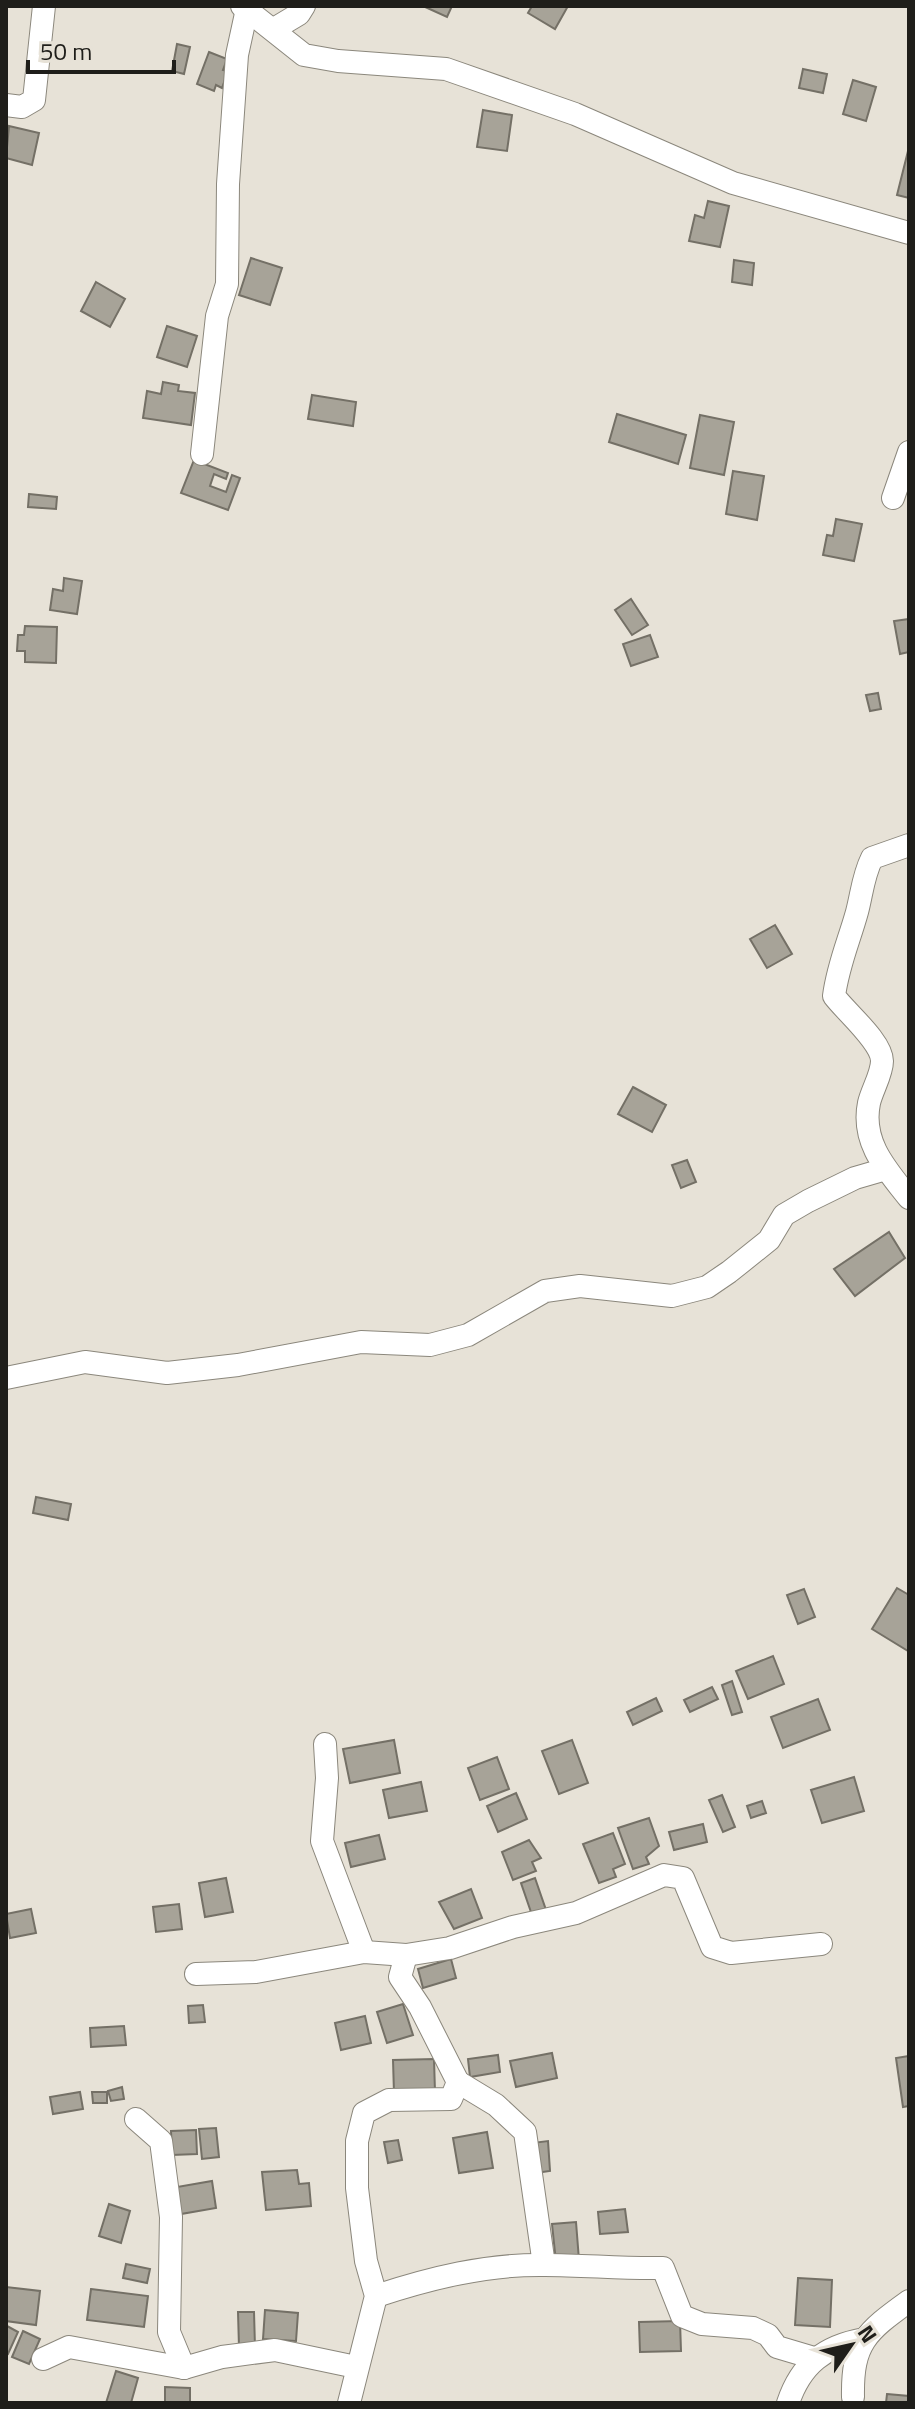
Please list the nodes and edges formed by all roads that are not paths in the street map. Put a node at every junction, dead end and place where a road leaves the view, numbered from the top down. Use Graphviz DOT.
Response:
graph roads {
  1 [pos="44,6"];
  2 [pos="304,6"];
  3 [pos="244,8"];
  4 [pos="274,29"];
  5 [pos="6,105"];
  6 [pos="909,233"];
  7 [pos="909,452"];
  8 [pos="202,454"];
  9 [pos="893,498"];
  10 [pos="909,845"];
  11 [pos="886,1169"];
  12 [pos="909,1198"];
  13 [pos="6,1378"];
  14 [pos="325,1744"];
  15 [pos="821,1944"];
  16 [pos="364,1952"];
  17 [pos="406,1955"];
  18 [pos="196,1974"];
  19 [pos="458,2082"];
  20 [pos="136,2119"];
  21 [pos="544,2265"];
  22 [pos="376,2296"];
  23 [pos="909,2301"];
  24 [pos="864,2339"];
  25 [pos="814,2358"];
  26 [pos="43,2359"];
  27 [pos="356,2367"];
  28 [pos="184,2368"];
  29 [pos="853,2397"];
  30 [pos="349,2403"];
  31 [pos="788,2403"];
  1 -- 5 [label="street"];
  2 -- 4 [label="street"];
  3 -- 4 [label="street"];
  3 -- 8 [label="street"];
  4 -- 6 [label="street"];
  7 -- 9 [label="street"];
  10 -- 11 [label="street"];
  11 -- 12 [label="street"];
  11 -- 13 [label="street"];
  14 -- 16 [label="street"];
  15 -- 17 [label="street"];
  16 -- 17 [label="street"];
  16 -- 18 [label="street"];
  17 -- 19 [label="street"];
  19 -- 21 [label="street"];
  19 -- 22 [label="street"];
  20 -- 28 [label="street"];
  21 -- 22 [label="street"];
  21 -- 25 [label="street"];
  22 -- 27 [label="street"];
  23 -- 24 [label="street"];
  24 -- 25 [label="street"];
  24 -- 29 [label="street"];
  25 -- 31 [label="street"];
  26 -- 28 [label="street"];
  27 -- 28 [label="street"];
  27 -- 30 [label="street"];
}
